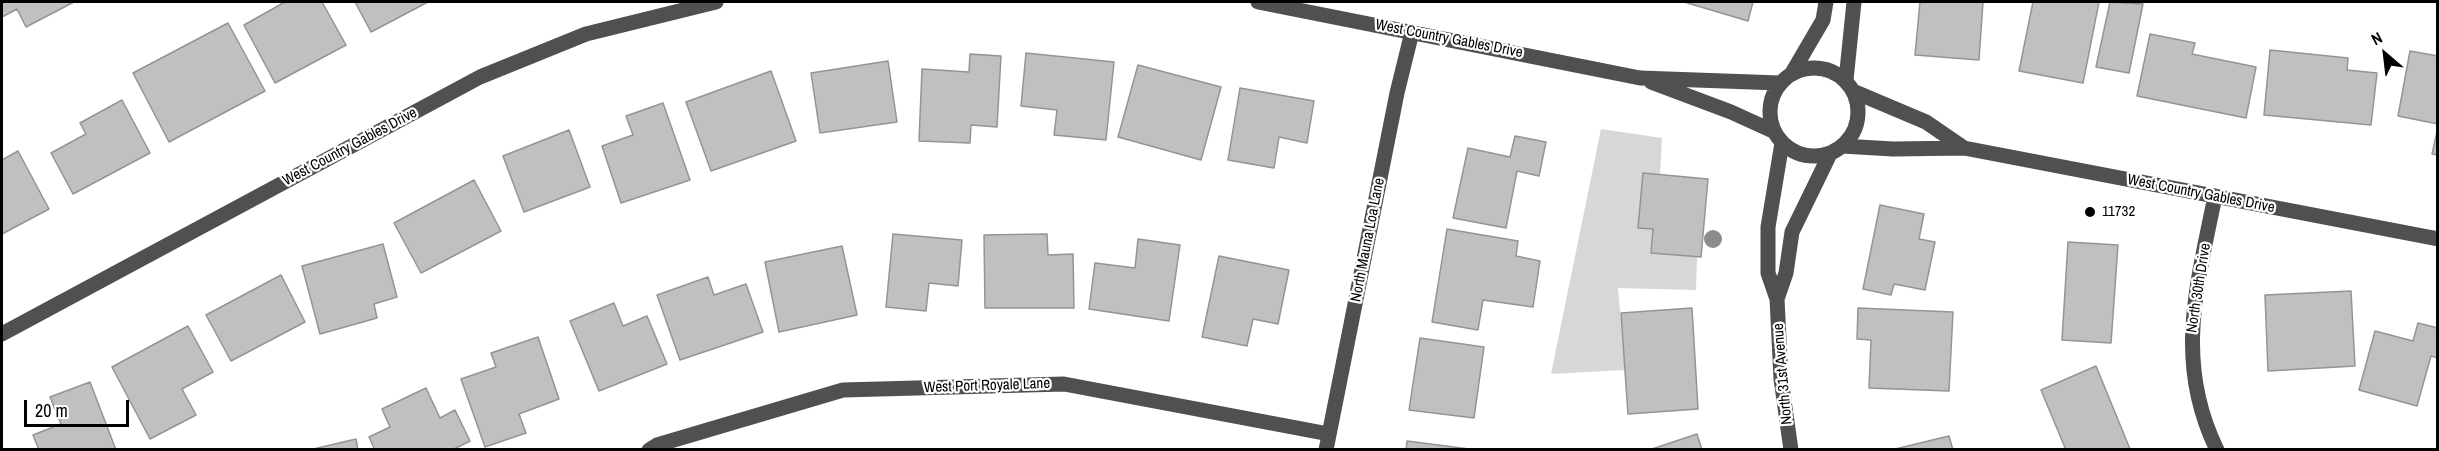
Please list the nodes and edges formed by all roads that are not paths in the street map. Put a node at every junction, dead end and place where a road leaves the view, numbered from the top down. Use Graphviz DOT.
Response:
graph roads {
  1 [pos="716,2"];
  2 [pos="1258,2"];
  3 [pos="1826,2"];
  4 [pos="1854,2"];
  5 [pos="1412,32"];
  6 [pos="1640,78"];
  7 [pos="1786,78"];
  8 [pos="1850,86"];
  9 [pos="1779,137"];
  10 [pos="1964,148"];
  11 [pos="1836,150"];
  12 [pos="2215,196"];
  13 [pos="2438,239"];
  14 [pos="1778,299"];
  15 [pos="2,334"];
  16 [pos="1328,442"];
  17 [pos="649,450"];
  18 [pos="1791,450"];
  19 [pos="2217,450"];
  1 -- 15 [label="street, West Country Gables Drive"];
  2 -- 5 [label="street, West Country Gables Drive"];
  3 -- 7 [label="street"];
  4 -- 8 [label="street"];
  5 -- 6 [label="street, West Country Gables Drive"];
  5 -- 16 [label="street, North Mauna Loa Lane"];
  6 -- 7 [label="street, West Country Gables Drive"];
  6 -- 9 [label="street, West Country Gables Drive"];
  7 -- 8 [label="street"];
  7 -- 9 [label="street"];
  8 -- 10 [label="street, West Country Gables Drive"];
  8 -- 11 [label="street"];
  9 -- 11 [label="street"];
  9 -- 14 [label="street"];
  10 -- 11 [label="street, West Country Gables Drive"];
  10 -- 12 [label="street, West Country Gables Drive"];
  11 -- 14 [label="street"];
  12 -- 13 [label="street, West Country Gables Drive"];
  12 -- 19 [label="street, North 30th Drive"];
  14 -- 18 [label="street, North 31st Avenue"];
  16 -- 17 [label="street, West Port Royale Lane"];
}
